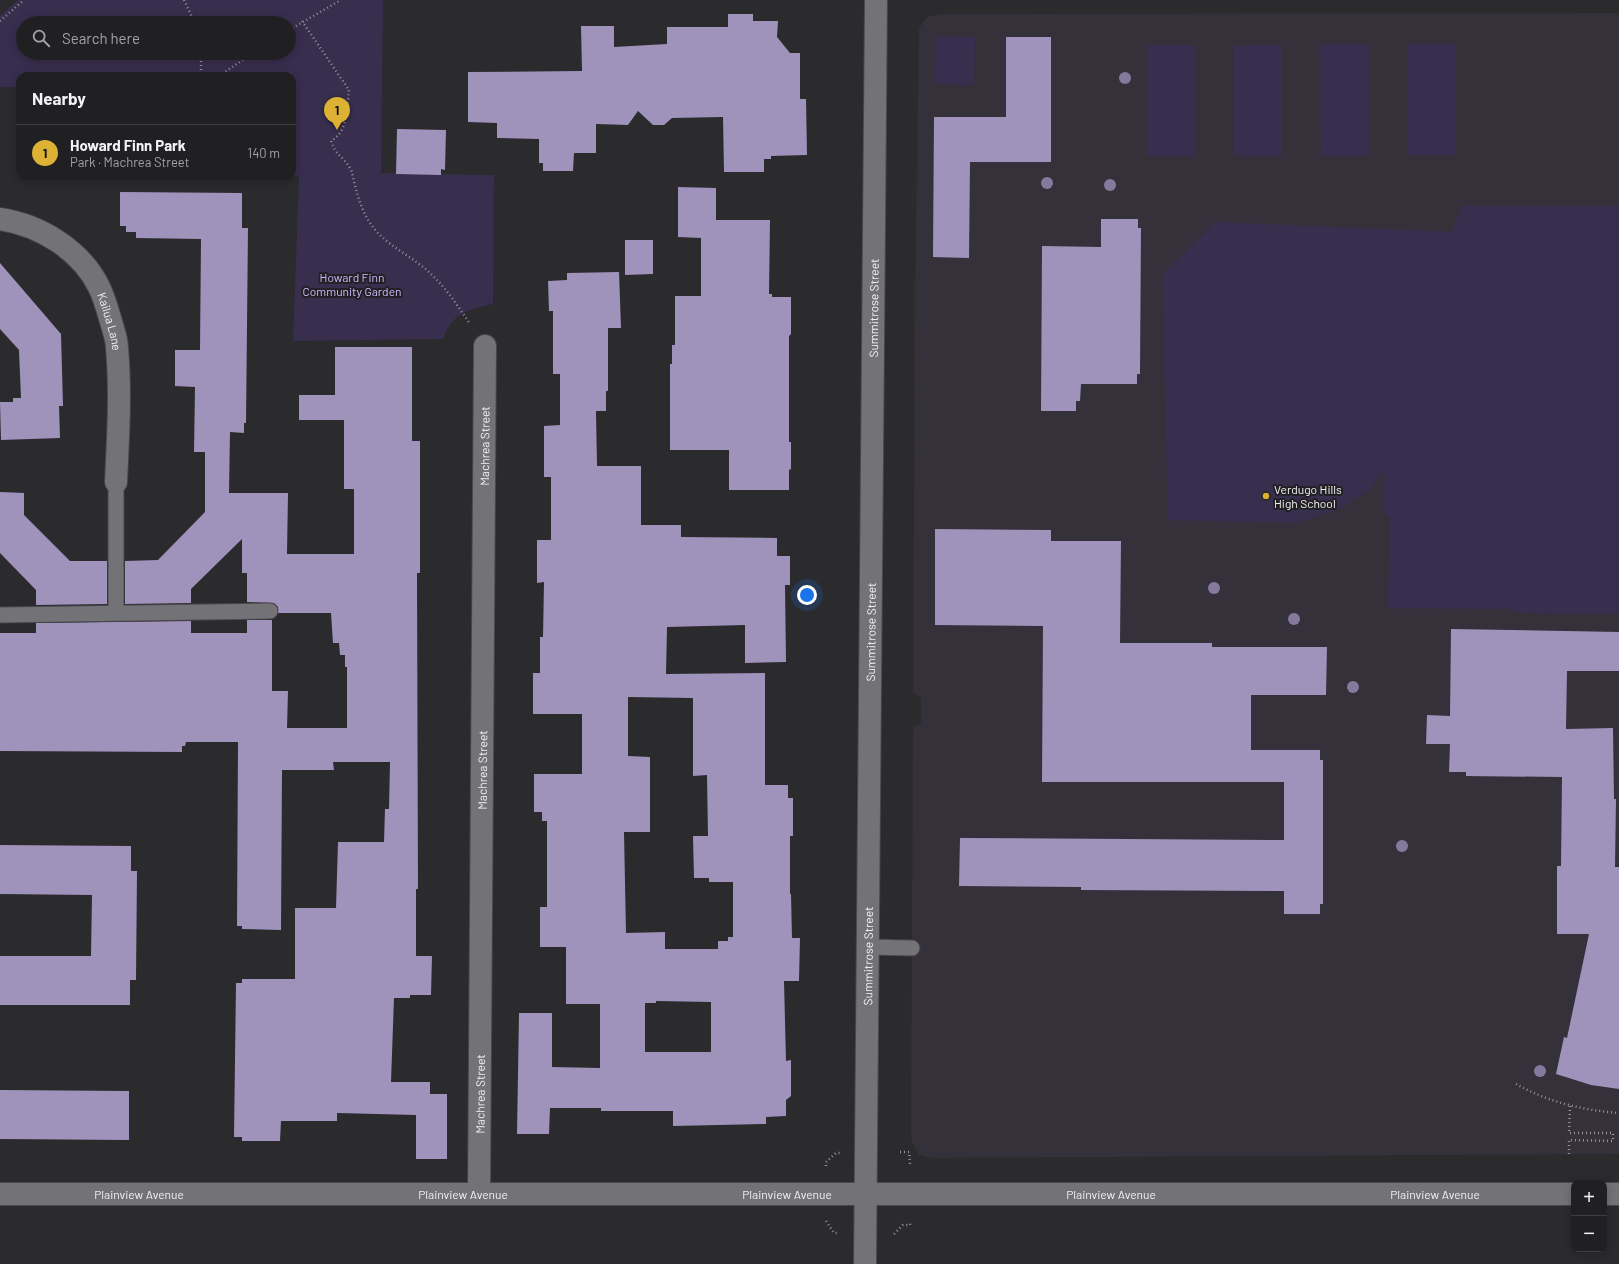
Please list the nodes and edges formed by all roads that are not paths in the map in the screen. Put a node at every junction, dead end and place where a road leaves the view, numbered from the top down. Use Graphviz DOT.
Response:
graph roads {
  1 [pos="876,0"];
  2 [pos="0,219"];
  3 [pos="486,346"];
  4 [pos="116,482"];
  5 [pos="270,611"];
  6 [pos="116,613"];
  7 [pos="0,615"];
  8 [pos="868,947"];
  9 [pos="912,948"];
  10 [pos="866,1193"];
  11 [pos="0,1194"];
  12 [pos="479,1194"];
  13 [pos="1571,1194"];
  14 [pos="1607,1194"];
  15 [pos="1619,1194"];
  16 [pos="865,1264"];
  1 -- 8 [label="street, Summitrose Street"];
  2 -- 4 [label="street, Kailua Lane"];
  3 -- 12 [label="street, Machrea Street"];
  4 -- 6 [label="lane"];
  5 -- 6 [label="lane"];
  6 -- 7 [label="lane"];
  8 -- 9 [label="lane"];
  8 -- 10 [label="street, Summitrose Street"];
  10 -- 12 [label="street, Plainview Avenue"];
  10 -- 13 [label="street, Plainview Avenue"];
  10 -- 16 [label="street, Summitrose Street"];
  11 -- 12 [label="street, Plainview Avenue"];
  14 -- 15 [label="street"];
}
